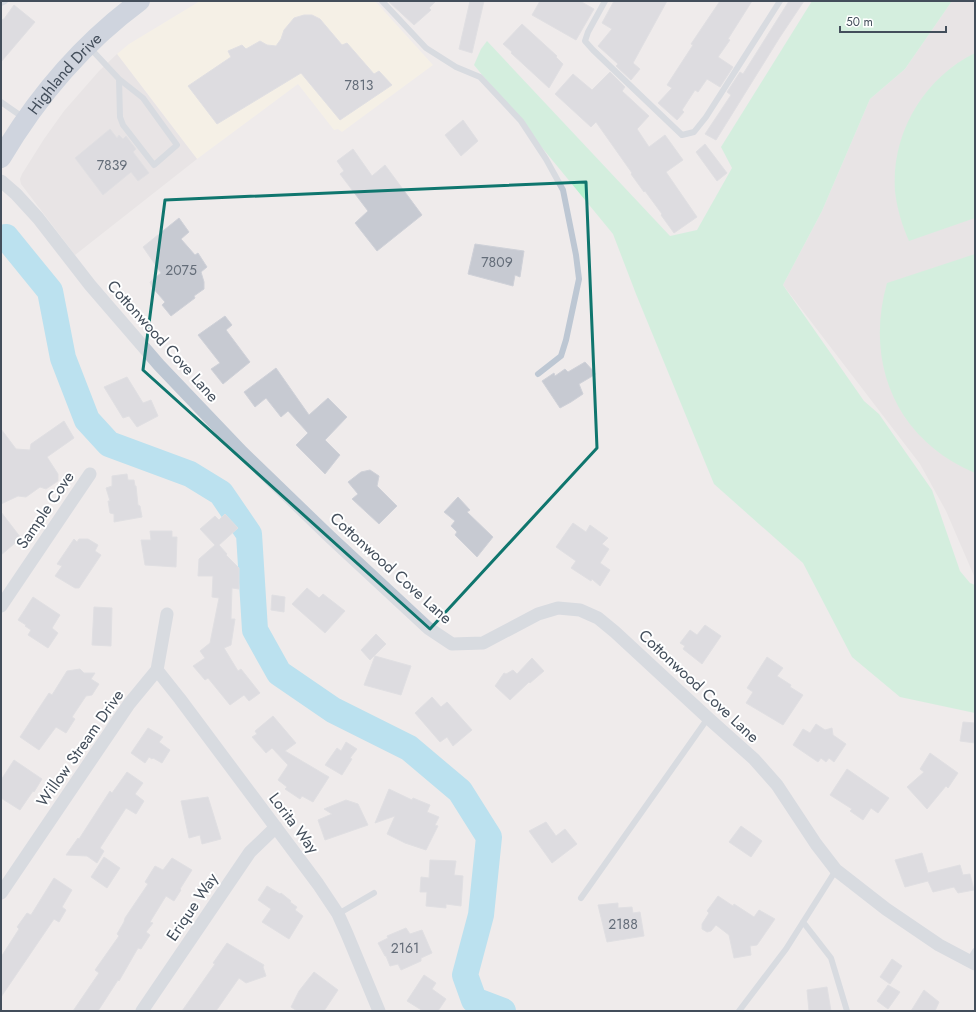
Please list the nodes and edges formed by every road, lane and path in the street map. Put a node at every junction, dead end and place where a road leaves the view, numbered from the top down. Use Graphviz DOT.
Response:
graph roads {
  1 [pos="6,1"];
  2 [pos="140,1"];
  3 [pos="382,1"];
  4 [pos="605,1"];
  5 [pos="780,1"];
  6 [pos="1,3"];
  7 [pos="88,45"];
  8 [pos="119,79"];
  9 [pos="1,102"];
  10 [pos="26,119"];
  11 [pos="1,158"];
  12 [pos="1,181"];
  13 [pos="538,374"];
  14 [pos="90,474"];
  15 [pos="1,606"];
  16 [pos="167,614"];
  17 [pos="157,670"];
  18 [pos="708,718"];
  19 [pos="276,827"];
  20 [pos="836,870"];
  21 [pos="1,893"];
  22 [pos="374,893"];
  23 [pos="581,898"];
  24 [pos="338,914"];
  25 [pos="803,922"];
  26 [pos="973,959"];
  27 [pos="142,1011"];
  28 [pos="379,1011"];
  29 [pos="739,1011"];
  30 [pos="847,1011"];
  1 -- 6 [label="lane"];
  2 -- 7 [label="main road, Highland Drive"];
  3 -- 13 [label="lane"];
  4 -- 5 [label="lane"];
  7 -- 8 [label="lane"];
  7 -- 10 [label="main road, Highland Drive"];
  8 -- 8 [label="lane"];
  9 -- 10 [label="lane"];
  10 -- 11 [label="main road, Highland Drive"];
  12 -- 18 [label="street, Cottonwood Cove Lane"];
  14 -- 15 [label="street, Sample Cove"];
  16 -- 17 [label="street, Willow Stream Drive"];
  17 -- 19 [label="street, Lorita Way"];
  17 -- 21 [label="street, Willow Stream Drive"];
  18 -- 20 [label="street, Cottonwood Cove Lane"];
  18 -- 23 [label="lane"];
  19 -- 24 [label="street, Lorita Way"];
  19 -- 27 [label="street, Erique Way"];
  20 -- 25 [label="lane"];
  20 -- 26 [label="street, Cottonwood Cove Lane"];
  22 -- 24 [label="lane"];
  24 -- 28 [label="street, Lorita Way"];
  25 -- 29 [label="lane"];
  25 -- 30 [label="lane"];
}
